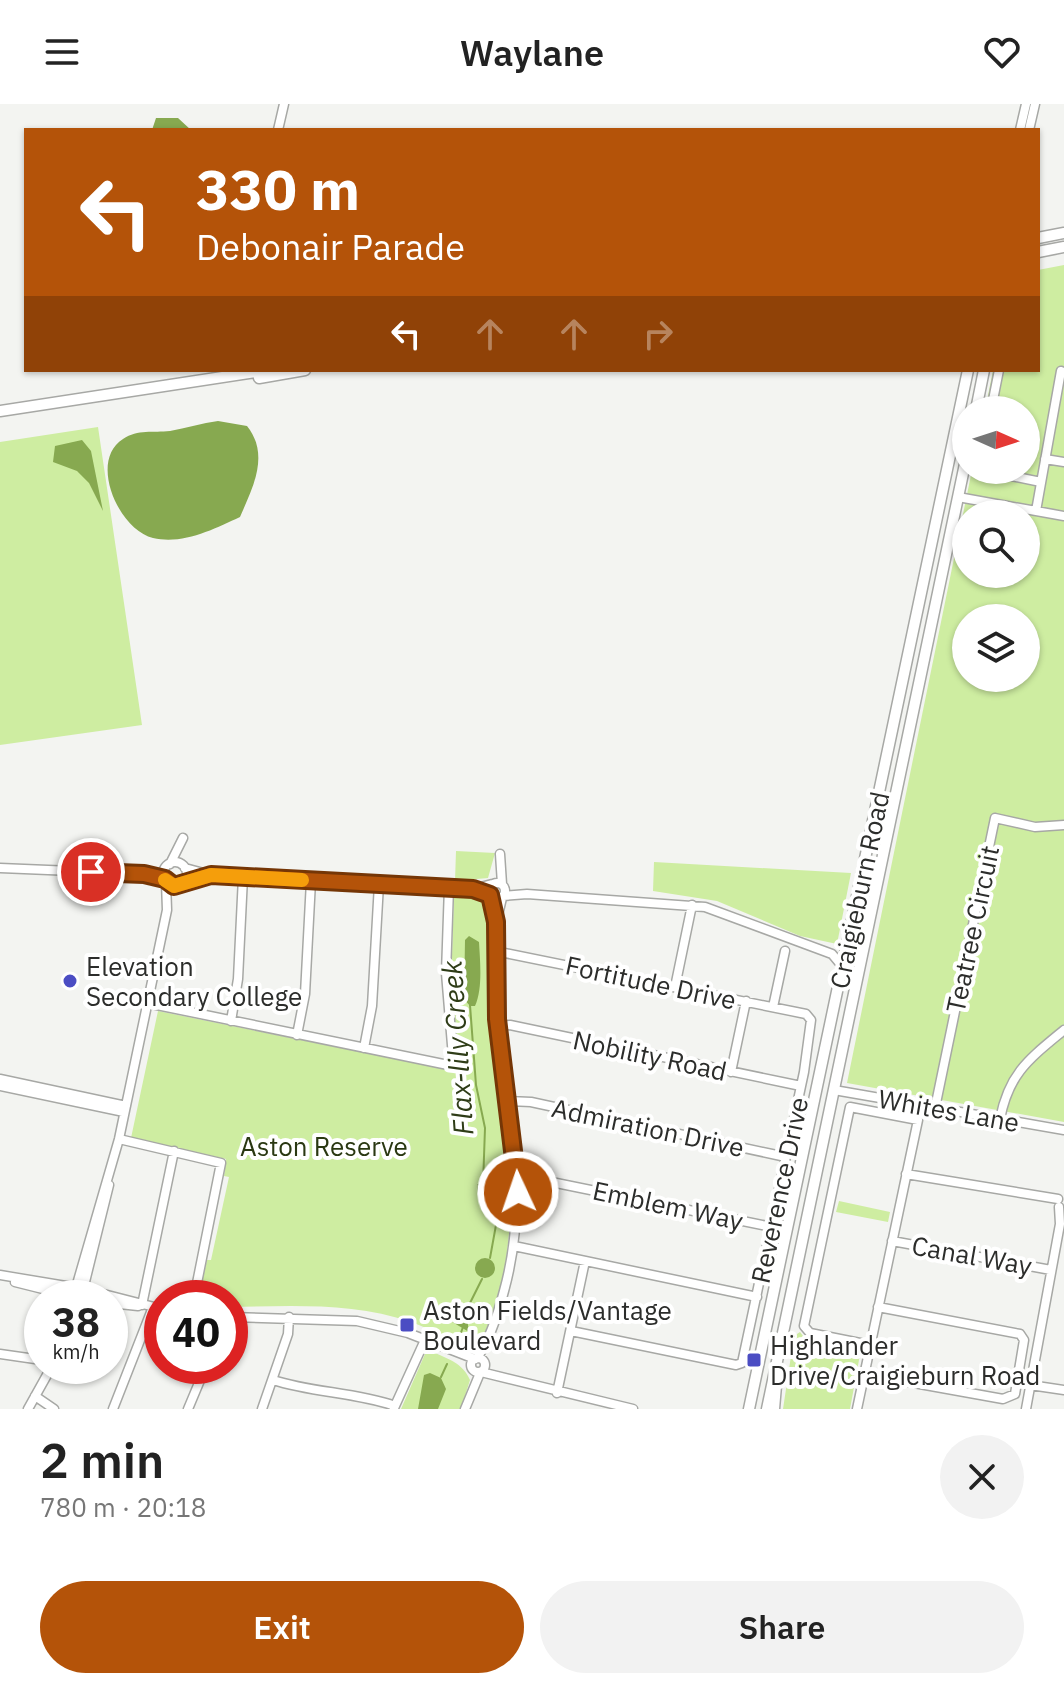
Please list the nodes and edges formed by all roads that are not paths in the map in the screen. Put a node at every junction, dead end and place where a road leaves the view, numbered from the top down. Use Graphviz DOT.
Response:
graph roads {
  1 [pos="284,104"];
  2 [pos="1026,104"];
  3 [pos="1035,104"];
  4 [pos="278,128"];
  5 [pos="1020,128"];
  6 [pos="1029,128"];
  7 [pos="1064,233"];
  8 [pos="1040,238"];
  9 [pos="1060,248"];
  10 [pos="1040,252"];
  11 [pos="1040,258"];
  12 [pos="1061,371"];
  13 [pos="252,372"];
  14 [pos="274,372"];
  15 [pos="968,372"];
  16 [pos="984,372"];
  17 [pos="999,372"];
  18 [pos="228,375"];
  19 [pos="979,396"];
  20 [pos="994,396"];
  21 [pos="91,398"];
  22 [pos="1060,401"];
  23 [pos="0,411"];
  24 [pos="1045,459"];
  25 [pos="1064,462"];
  26 [pos="1041,482"];
  27 [pos="961,484"];
  28 [pos="958,497"];
  29 [pos="975,500"];
  30 [pos="1038,500"];
  31 [pos="1040,512"];
  32 [pos="1064,516"];
  33 [pos="1064,825"];
  34 [pos="500,856"];
  35 [pos="184,866"];
  36 [pos="0,868"];
  37 [pos="166,873"];
  38 [pos="211,875"];
  39 [pos="243,877"];
  40 [pos="311,881"];
  41 [pos="182,883"];
  42 [pos="379,884"];
  43 [pos="449,887"];
  44 [pos="497,890"];
  45 [pos="692,905"];
  46 [pos="167,910"];
  47 [pos="847,947"];
  48 [pos="495,951"];
  49 [pos="785,951"];
  50 [pos="832,954"];
  51 [pos="842,967"];
  52 [pos="675,987"];
  53 [pos="746,1001"];
  54 [pos="147,1003"];
  55 [pos="773,1007"];
  56 [pos="806,1014"];
  57 [pos="231,1021"];
  58 [pos="498,1026"];
  59 [pos="1064,1030"];
  60 [pos="297,1035"];
  61 [pos="364,1048"];
  62 [pos="731,1072"];
  63 [pos="0,1079"];
  64 [pos="0,1086"];
  65 [pos="801,1086"];
  66 [pos="834,1090"];
  67 [pos="509,1101"];
  68 [pos="935,1108"];
  69 [pos="125,1109"];
  70 [pos="1000,1119"];
  71 [pos="1064,1130"];
  72 [pos="119,1139"];
  73 [pos="174,1151"];
  74 [pos="786,1157"];
  75 [pos="906,1174"];
  76 [pos="517,1175"];
  77 [pos="1061,1202"];
  78 [pos="772,1227"];
  79 [pos="892,1241"];
  80 [pos="514,1246"];
  81 [pos="585,1261"];
  82 [pos="1051,1270"];
  83 [pos="0,1276"];
  84 [pos="84,1280"];
  85 [pos="198,1280"];
  86 [pos="24,1282"];
  87 [pos="757,1297"];
  88 [pos="128,1303"];
  89 [pos="128,1304"];
  90 [pos="142,1305"];
  91 [pos="878,1307"];
  92 [pos="248,1317"];
  93 [pos="289,1317"];
  94 [pos="571,1331"];
  95 [pos="144,1339"];
  96 [pos="425,1340"];
  97 [pos="781,1345"];
  98 [pos="870,1345"];
  99 [pos="0,1354"];
  100 [pos="24,1358"];
  101 [pos="478,1365"];
  102 [pos="864,1374"];
  103 [pos="273,1380"];
  104 [pos="40,1384"];
  105 [pos="198,1384"];
  106 [pos="1030,1385"];
  107 [pos="1064,1390"];
  108 [pos="557,1393"];
  109 [pos="35,1396"];
  110 [pos="394,1407"];
  111 [pos="748,1407"];
  112 [pos="28,1409"];
  113 [pos="54,1409"];
  114 [pos="113,1409"];
  115 [pos="188,1409"];
  116 [pos="262,1409"];
  117 [pos="465,1409"];
  118 [pos="633,1409"];
  119 [pos="767,1409"];
  120 [pos="775,1409"];
  121 [pos="857,1409"];
  122 [pos="1026,1409"];
  1 -- 4 [label="street"];
  2 -- 5 [label="street"];
  3 -- 6 [label="street"];
  7 -- 8 [label="main road"];
  9 -- 10 [label="main road"];
  9 -- 11 [label="main road"];
  12 -- 22 [label="street"];
  13 -- 18 [label="main road"];
  14 -- 18 [label="main road"];
  15 -- 47 [label="main road, Craigieburn Road"];
  16 -- 19 [label="main road"];
  17 -- 20 [label="street"];
  18 -- 21 [label="main road"];
  18 -- 21 [label="main road"];
  21 -- 23 [label="main road"];
  22 -- 24 [label="street"];
  24 -- 25 [label="street"];
  24 -- 26 [label="street"];
  26 -- 30 [label="street"];
  27 -- 28 [label="main road, Craigieburn Road"];
  28 -- 29 [label="street"];
  28 -- 66 [label="main road, Craigieburn Road"];
  31 -- 32 [label="street"];
  33 -- 68 [label="street, Teatree Circuit"];
  34 -- 44 [label="street"];
  35 -- 37 [label="street"];
  35 -- 37 [label="street"];
  35 -- 38 [label="street"];
  35 -- 41 [label="street"];
  36 -- 37 [label="street"];
  37 -- 41 [label="street"];
  37 -- 46 [label="street"];
  38 -- 39 [label="street"];
  38 -- 41 [label="street"];
  39 -- 40 [label="street"];
  39 -- 57 [label="street"];
  40 -- 42 [label="street"];
  40 -- 60 [label="street"];
  41 -- 46 [label="street"];
  42 -- 43 [label="street"];
  42 -- 61 [label="street"];
  43 -- 44 [label="street"];
  43 -- 61 [label="street"];
  44 -- 45 [label="street"];
  44 -- 48 [label="street"];
  45 -- 50 [label="street"];
  45 -- 52 [label="street"];
  46 -- 54 [label="street"];
  47 -- 50 [label="street"];
  47 -- 51 [label="main road, Craigieburn Road"];
  48 -- 52 [label="street, Fortitude Drive"];
  48 -- 58 [label="street"];
  49 -- 55 [label="street"];
  50 -- 51 [label="street"];
  51 -- 111 [label="main road, Craigieburn Road"];
  52 -- 53 [label="street, Fortitude Drive"];
  53 -- 55 [label="street, Fortitude Drive"];
  53 -- 62 [label="street"];
  54 -- 57 [label="street"];
  54 -- 69 [label="street"];
  55 -- 56 [label="street, Fortitude Drive"];
  56 -- 65 [label="street, Reverence Drive"];
  57 -- 60 [label="street"];
  58 -- 62 [label="street, Nobility Road"];
  58 -- 67 [label="street"];
  59 -- 70 [label="street"];
  60 -- 61 [label="street"];
  62 -- 65 [label="street, Nobility Road"];
  63 -- 69 [label="street"];
  64 -- 69 [label="street"];
  65 -- 74 [label="street, Reverence Drive"];
  66 -- 68 [label="street, Whites Lane"];
  66 -- 97 [label="main road, Craigieburn Road"];
  67 -- 74 [label="street, Admiration Drive"];
  67 -- 76 [label="street"];
  68 -- 70 [label="street, Whites Lane"];
  69 -- 72 [label="street"];
  70 -- 71 [label="street, Whites Lane"];
  72 -- 73 [label="street"];
  72 -- 84 [label="street"];
  73 -- 85 [label="street"];
  73 -- 90 [label="street"];
  74 -- 78 [label="street, Reverence Drive"];
  75 -- 77 [label="street"];
  75 -- 79 [label="street"];
  75 -- 98 [label="street"];
  76 -- 78 [label="street, Emblem Way"];
  76 -- 80 [label="street"];
  77 -- 82 [label="street"];
  78 -- 87 [label="street, Reverence Drive"];
  79 -- 82 [label="street, Canal Way"];
  79 -- 91 [label="street"];
  80 -- 81 [label="street"];
  80 -- 101 [label="street"];
  81 -- 87 [label="street"];
  81 -- 94 [label="street"];
  82 -- 106 [label="street"];
  83 -- 86 [label="street"];
  87 -- 94 [label="street, Reverence Drive"];
  88 -- 90 [label="street"];
  89 -- 90 [label="street"];
  91 -- 98 [label="street"];
  91 -- 102 [label="street"];
  92 -- 93 [label="street"];
  93 -- 96 [label="street"];
  93 -- 103 [label="street"];
  94 -- 108 [label="street"];
  95 -- 114 [label="street"];
  96 -- 101 [label="street"];
  96 -- 110 [label="street"];
  97 -- 119 [label="main road, Craigieburn Road"];
  97 -- 120 [label="street"];
  98 -- 102 [label="street"];
  99 -- 100 [label="street"];
  101 -- 108 [label="street"];
  101 -- 117 [label="street"];
  102 -- 121 [label="street"];
  103 -- 110 [label="street"];
  103 -- 116 [label="street"];
  104 -- 109 [label="street"];
  105 -- 115 [label="street"];
  106 -- 107 [label="street"];
  106 -- 122 [label="street"];
  108 -- 118 [label="street"];
  109 -- 112 [label="street"];
  109 -- 113 [label="street"];
}
